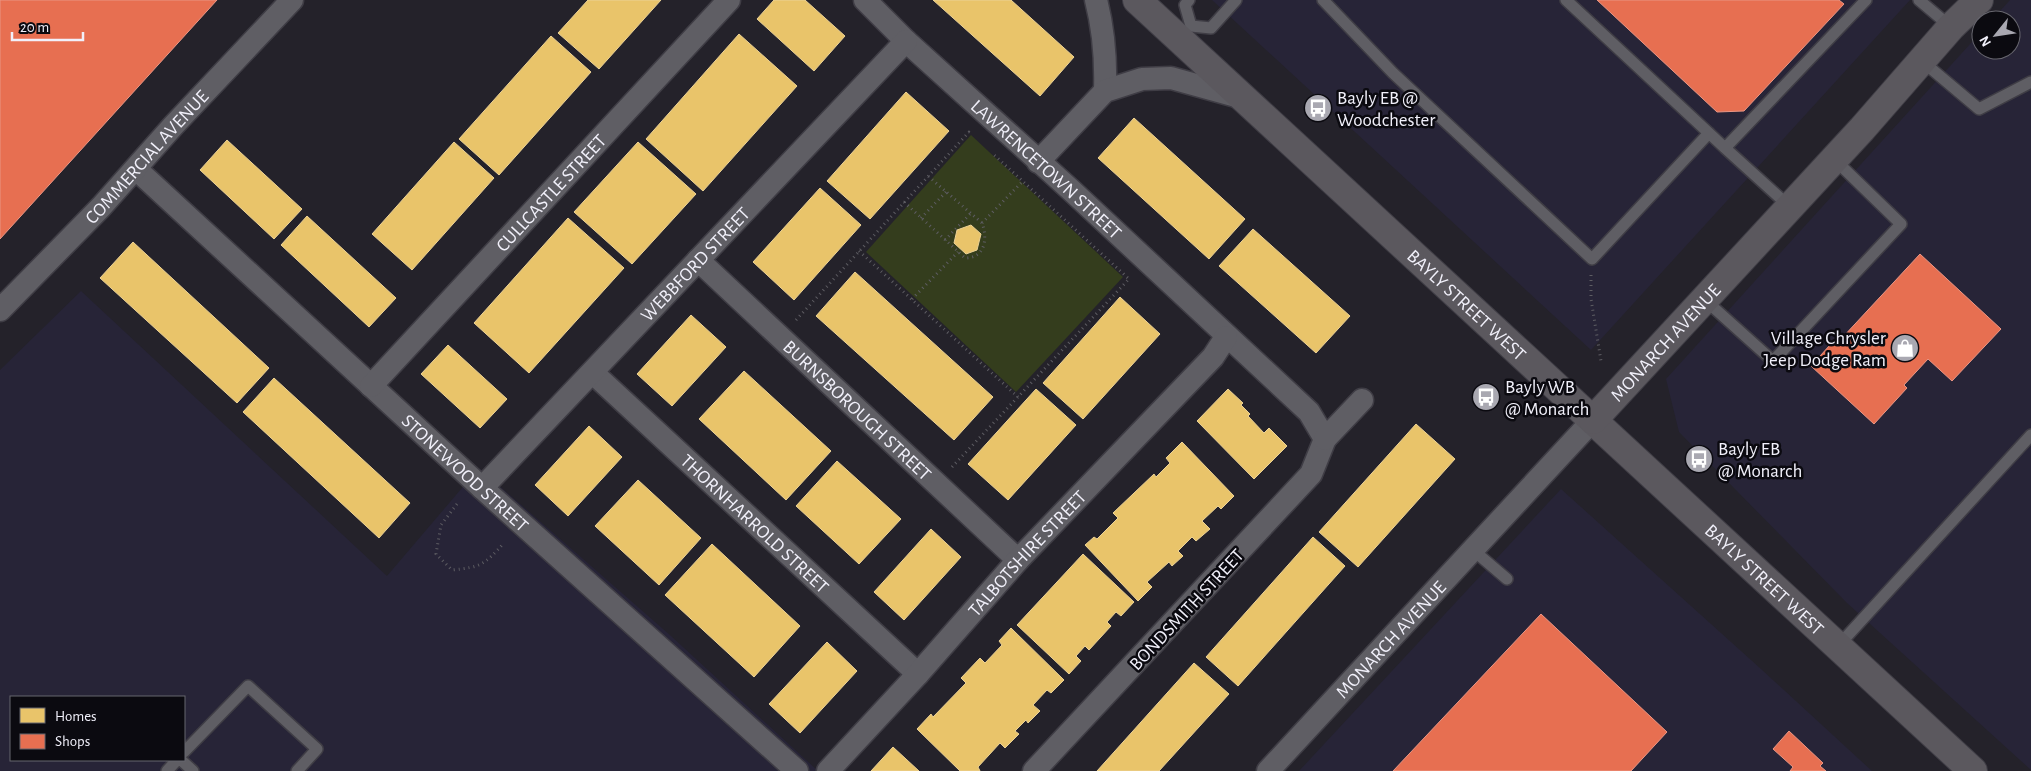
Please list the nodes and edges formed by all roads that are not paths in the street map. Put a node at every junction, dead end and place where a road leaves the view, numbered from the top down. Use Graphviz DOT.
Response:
graph roads {
  1 [pos="292,0"];
  2 [pos="729,0"];
  3 [pos="865,0"];
  4 [pos="1096,0"];
  5 [pos="1138,0"];
  6 [pos="1189,0"];
  7 [pos="1236,0"];
  8 [pos="1323,0"];
  9 [pos="1566,0"];
  10 [pos="1866,0"];
  11 [pos="1919,0"];
  12 [pos="1978,0"];
  13 [pos="1951,27"];
  14 [pos="1185,32"];
  15 [pos="906,41"];
  16 [pos="1922,61"];
  17 [pos="2031,82"];
  18 [pos="1105,91"];
  19 [pos="1243,98"];
  20 [pos="1709,133"];
  21 [pos="1725,148"];
  22 [pos="1834,159"];
  23 [pos="1038,162"];
  24 [pos="136,169"];
  25 [pos="1790,207"];
  26 [pos="698,260"];
  27 [pos="1704,299"];
  28 [pos="0,310"];
  29 [pos="1226,337"];
  30 [pos="592,373"];
  31 [pos="371,386"];
  32 [pos="1362,400"];
  33 [pos="1593,420"];
  34 [pos="2031,435"];
  35 [pos="1325,439"];
  36 [pos="482,488"];
  37 [pos="1473,550"];
  38 [pos="1018,560"];
  39 [pos="1507,579"];
  40 [pos="1838,646"];
  41 [pos="918,674"];
  42 [pos="185,751"];
  43 [pos="176,761"];
  44 [pos="182,761"];
  45 [pos="167,771"];
  46 [pos="193,771"];
  47 [pos="297,771"];
  48 [pos="797,771"];
  49 [pos="828,771"];
  50 [pos="1034,771"];
  51 [pos="1268,771"];
  52 [pos="1973,771"];
  1 -- 24 [label="street, COMMERCIAL AVENUE"];
  2 -- 31 [label="street, CULLCASTLE STREET"];
  3 -- 15 [label="street, LAWRENCETOWN STREET"];
  4 -- 18 [label="street"];
  5 -- 14 [label="main road, BAYLY STREET WEST"];
  6 -- 14 [label="lane"];
  7 -- 14 [label="lane"];
  8 -- 20 [label="lane"];
  9 -- 20 [label="lane"];
  10 -- 21 [label="lane"];
  11 -- 13 [label="lane"];
  12 -- 13 [label="main road, MONARCH AVENUE"];
  13 -- 16 [label="main road, MONARCH AVENUE"];
  14 -- 19 [label="main road, BAYLY STREET WEST"];
  15 -- 23 [label="street, LAWRENCETOWN STREET"];
  15 -- 26 [label="street, WEBBFORD STREET"];
  16 -- 17 [label="lane"];
  16 -- 22 [label="main road, MONARCH AVENUE"];
  18 -- 19 [label="street"];
  18 -- 23 [label="street"];
  19 -- 33 [label="main road, BAYLY STREET WEST"];
  20 -- 21 [label="lane"];
  21 -- 25 [label="lane"];
  22 -- 25 [label="main road, MONARCH AVENUE"];
  22 -- 27 [label="lane"];
  23 -- 29 [label="street, LAWRENCETOWN STREET"];
  24 -- 28 [label="street, COMMERCIAL AVENUE"];
  24 -- 31 [label="street, STONEWOOD STREET"];
  25 -- 27 [label="main road, MONARCH AVENUE"];
  26 -- 30 [label="street, WEBBFORD STREET"];
  26 -- 38 [label="street, BURNSBOROUGH STREET"];
  27 -- 33 [label="main road, MONARCH AVENUE"];
  29 -- 35 [label="street"];
  29 -- 38 [label="street, TALBOTSHIRE STREET"];
  30 -- 36 [label="street, WEBBFORD STREET"];
  30 -- 41 [label="street, THORNHARROLD STREET"];
  31 -- 36 [label="street, STONEWOOD STREET"];
  32 -- 35 [label="street, BONDSMITH STREET"];
  33 -- 37 [label="street, MONARCH AVENUE"];
  33 -- 40 [label="main road, BAYLY STREET WEST"];
  34 -- 40 [label="lane"];
  35 -- 50 [label="street, BONDSMITH STREET"];
  36 -- 48 [label="street, STONEWOOD STREET"];
  37 -- 39 [label="lane"];
  37 -- 51 [label="street, MONARCH AVENUE"];
  38 -- 41 [label="street, TALBOTSHIRE STREET"];
  40 -- 52 [label="main road, BAYLY STREET WEST"];
  41 -- 49 [label="street, TALBOTSHIRE STREET"];
  42 -- 47 [label="lane"];
  43 -- 45 [label="lane"];
  44 -- 46 [label="lane"];
}
